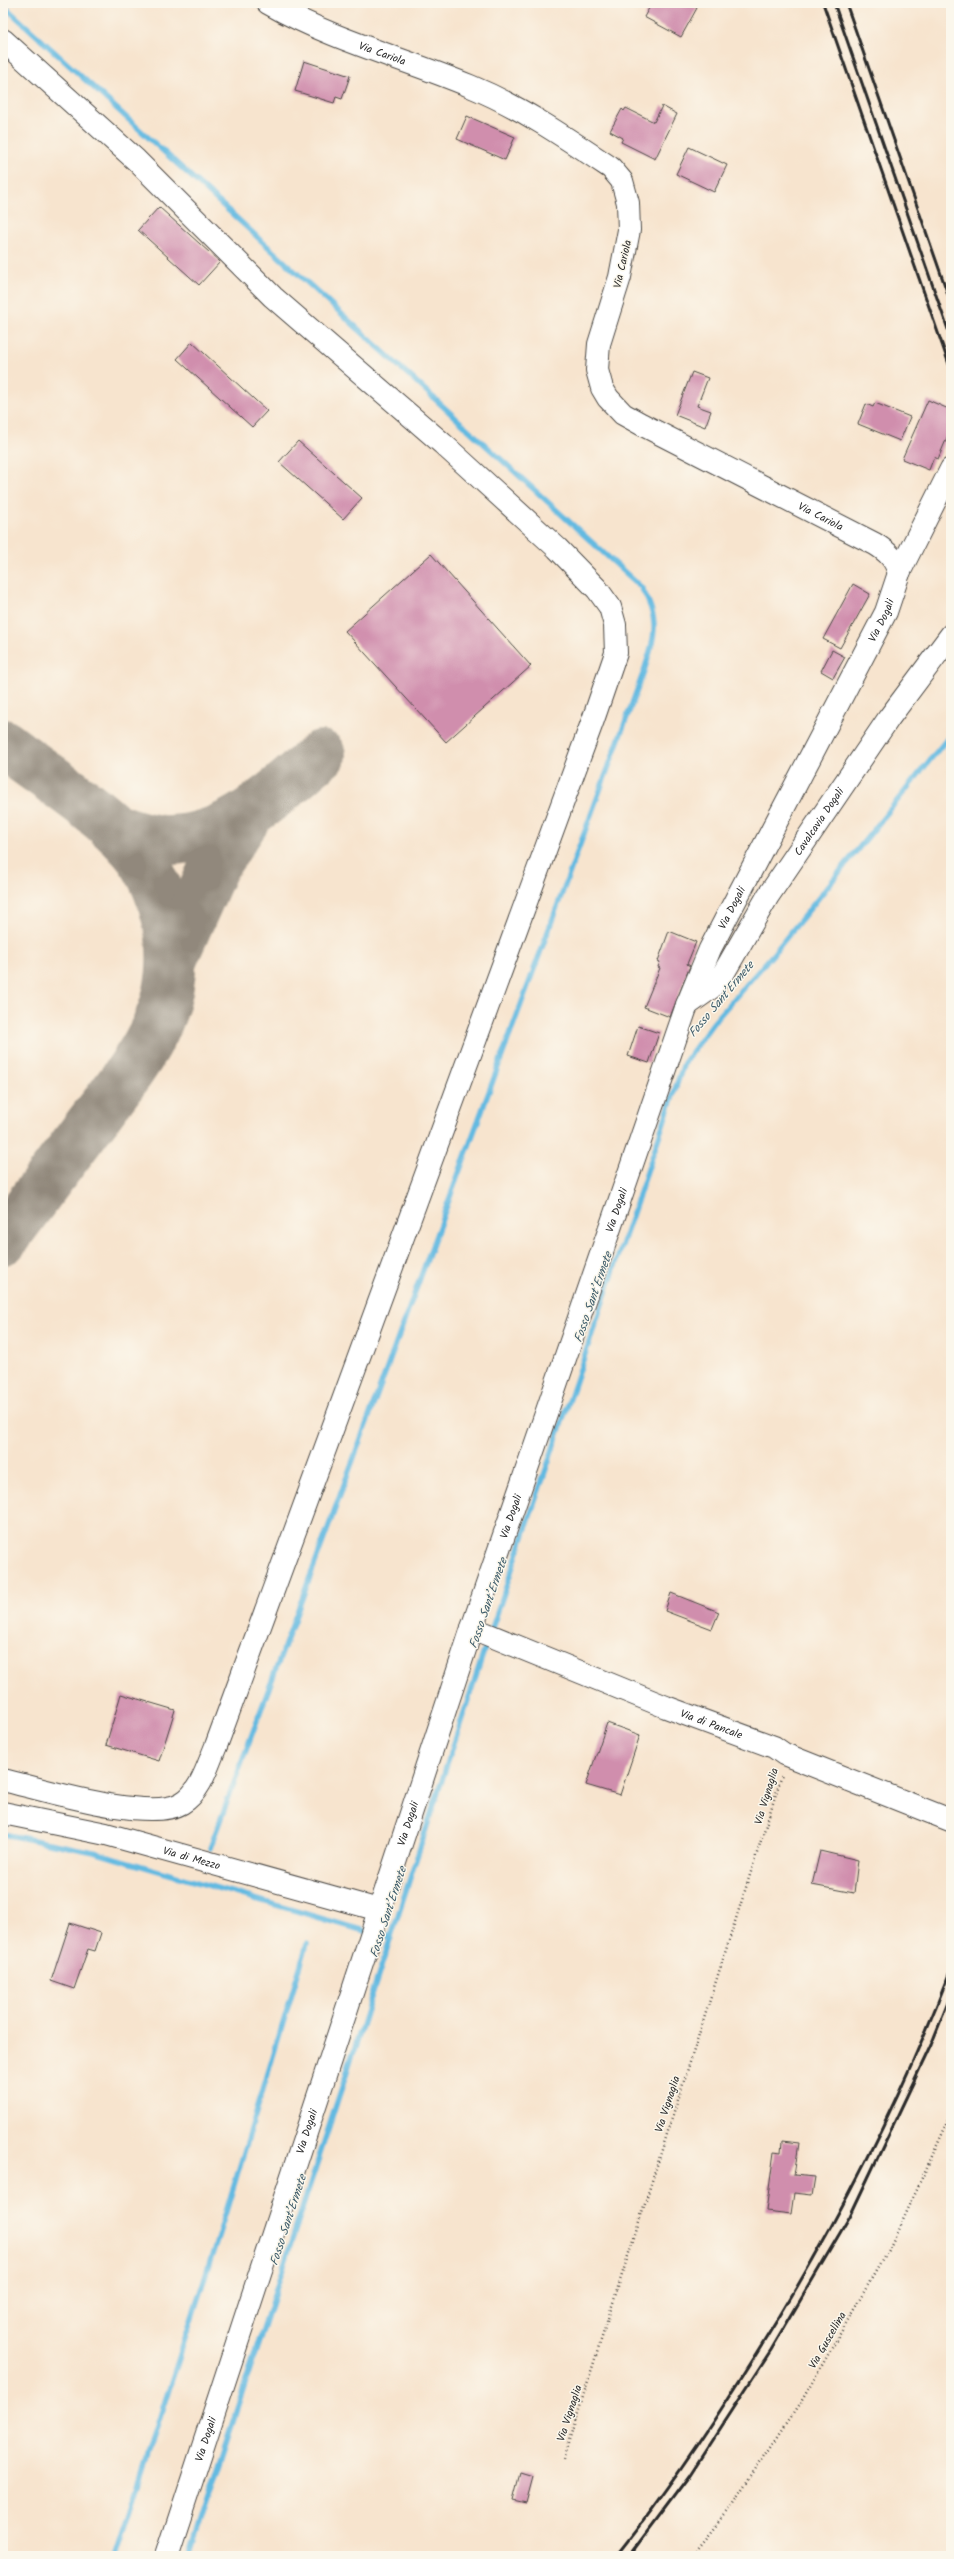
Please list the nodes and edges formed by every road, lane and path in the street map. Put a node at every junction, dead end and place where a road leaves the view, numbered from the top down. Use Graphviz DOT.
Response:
graph roads {
  1 [pos="268,3"];
  2 [pos="3,40"];
  3 [pos="951,469"];
  4 [pos="899,573"];
  5 [pos="951,635"];
  6 [pos="687,1005"];
  7 [pos="483,1632"];
  8 [pos="784,1754"];
  9 [pos="3,1780"];
  10 [pos="3,1813"];
  11 [pos="950,1820"];
  12 [pos="374,1925"];
  13 [pos="951,2115"];
  14 [pos="563,2459"];
  15 [pos="167,2556"];
  16 [pos="690,2556"];
  1 -- 4 [label="street, Via Cariola"];
  2 -- 9 [label="street"];
  3 -- 4 [label="street, Via Dogali"];
  4 -- 6 [label="street, Via Dogali"];
  5 -- 6 [label="street, Cavalcavia Dogali"];
  6 -- 7 [label="street, Via Dogali"];
  7 -- 8 [label="street, Via di Pancale"];
  7 -- 12 [label="street, Via Dogali"];
  8 -- 11 [label="street, Via di Pancale"];
  8 -- 14 [label="path, Via Vignaglia"];
  10 -- 12 [label="street, Via di Mezzo"];
  12 -- 15 [label="street, Via Dogali"];
  13 -- 16 [label="path, Via Guscellina"];
}
